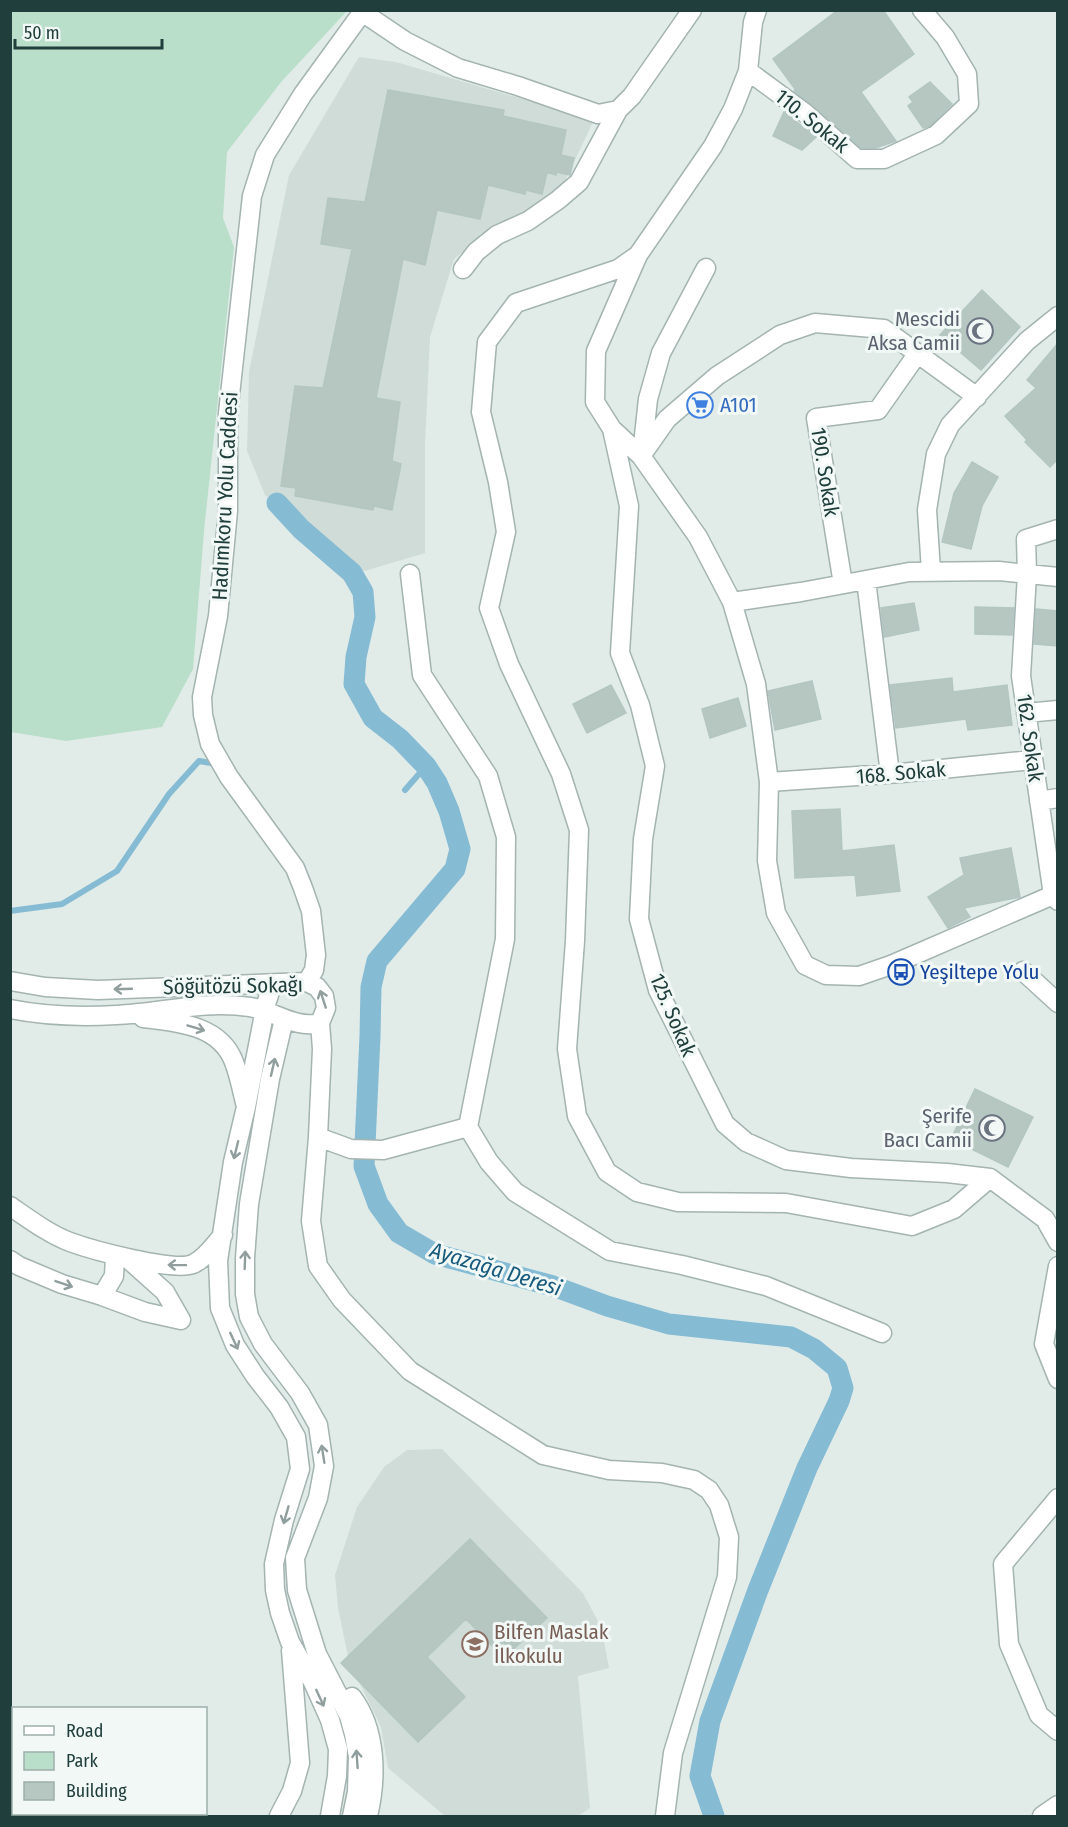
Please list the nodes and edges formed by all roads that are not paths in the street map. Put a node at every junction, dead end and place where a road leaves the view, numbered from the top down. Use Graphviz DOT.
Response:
graph roads {
  1 [pos="692,10"];
  2 [pos="922,10"];
  3 [pos="363,11"];
  4 [pos="754,14"];
  5 [pos="748,71"];
  6 [pos="618,110"];
  7 [pos="638,255"];
  8 [pos="463,268"];
  9 [pos="706,268"];
  10 [pos="1058,316"];
  11 [pos="918,353"];
  12 [pos="977,397"];
  13 [pos="612,429"];
  14 [pos="641,456"];
  15 [pos="1058,529"];
  16 [pos="931,571"];
  17 [pos="410,574"];
  18 [pos="1027,574"];
  19 [pos="1058,576"];
  20 [pos="866,580"];
  21 [pos="843,584"];
  22 [pos="732,602"];
  23 [pos="1058,710"];
  24 [pos="1026,713"];
  25 [pos="1032,760"];
  26 [pos="891,774"];
  27 [pos="769,782"];
  28 [pos="1058,798"];
  29 [pos="1039,801"];
  30 [pos="1055,898"];
  31 [pos="1023,971"];
  32 [pos="10,981"];
  33 [pos="307,982"];
  34 [pos="277,984"];
  35 [pos="1058,1003"];
  36 [pos="10,1009"];
  37 [pos="266,1011"];
  38 [pos="118,1015"];
  39 [pos="284,1019"];
  40 [pos="320,1023"];
  41 [pos="246,1107"];
  42 [pos="468,1127"];
  43 [pos="318,1137"];
  44 [pos="990,1178"];
  45 [pos="10,1206"];
  46 [pos="223,1235"];
  47 [pos="1058,1242"];
  48 [pos="120,1256"];
  49 [pos="10,1260"];
  50 [pos="1058,1266"];
  51 [pos="102,1296"];
  52 [pos="882,1333"];
  53 [pos="1058,1379"];
  54 [pos="1058,1498"];
  55 [pos="290,1642"];
  56 [pos="317,1654"];
  57 [pos="1058,1731"];
  58 [pos="1058,1805"];
  59 [pos="279,1816"];
  60 [pos="330,1816"];
  61 [pos="352,1816"];
  62 [pos="368,1816"];
  63 [pos="664,1816"];
  64 [pos="1042,1816"];
  1 -- 6 [label="street"];
  2 -- 5 [label="street, 110. Sokak"];
  3 -- 6 [label="street"];
  3 -- 33 [label="street, Hadımkoru Yolu Caddesi"];
  4 -- 5 [label="street"];
  5 -- 7 [label="street"];
  6 -- 8 [label="street"];
  7 -- 13 [label="street"];
  7 -- 44 [label="street"];
  9 -- 14 [label="street"];
  10 -- 12 [label="street"];
  11 -- 12 [label="street"];
  11 -- 14 [label="street"];
  11 -- 21 [label="street, 190. Sokak"];
  12 -- 16 [label="street"];
  13 -- 14 [label="street"];
  13 -- 44 [label="street, 125. Sokak"];
  14 -- 22 [label="street"];
  15 -- 18 [label="street, 162. Sokak"];
  16 -- 18 [label="street"];
  16 -- 20 [label="street"];
  17 -- 42 [label="street"];
  18 -- 19 [label="street"];
  18 -- 24 [label="street, 162. Sokak"];
  20 -- 21 [label="street"];
  20 -- 26 [label="street"];
  21 -- 22 [label="street"];
  22 -- 27 [label="street"];
  23 -- 24 [label="street"];
  24 -- 25 [label="street, 162. Sokak"];
  25 -- 26 [label="street, 168. Sokak"];
  25 -- 29 [label="street, 162. Sokak"];
  26 -- 27 [label="street, 168. Sokak"];
  27 -- 30 [label="street"];
  28 -- 29 [label="street"];
  29 -- 30 [label="street, 162. Sokak"];
  31 -- 35 [label="street"];
  34 -- 32 [label="street, Söğütözü Sokağı, one-way"];
  33 -- 34 [label="street, Söğütözü Sokağı"];
  40 -- 33 [label="street, Söğütözü Sokağı, one-way"];
  34 -- 37 [label="street"];
  36 -- 38 [label="street, Söğütözü Sokağı"];
  37 -- 38 [label="street, Söğütözü Sokağı"];
  37 -- 39 [label="street, Söğütözü Sokağı"];
  37 -- 41 [label="street"];
  38 -- 41 [label="street, one-way"];
  39 -- 40 [label="street, Söğütözü Sokağı"];
  56 -- 39 [label="street, one-way"];
  40 -- 43 [label="street"];
  41 -- 46 [label="street, one-way"];
  42 -- 43 [label="street"];
  42 -- 52 [label="street"];
  43 -- 63 [label="street"];
  44 -- 47 [label="street"];
  45 -- 48 [label="street"];
  46 -- 48 [label="street, one-way"];
  46 -- 55 [label="street, one-way"];
  48 -- 51 [label="street"];
  48 -- 51 [label="street"];
  49 -- 51 [label="street, one-way"];
  50 -- 53 [label="street"];
  54 -- 57 [label="street"];
  55 -- 59 [label="street"];
  55 -- 60 [label="street, one-way"];
  61 -- 56 [label="street, one-way"];
  56 -- 62 [label="street"];
  58 -- 64 [label="street"];
}
